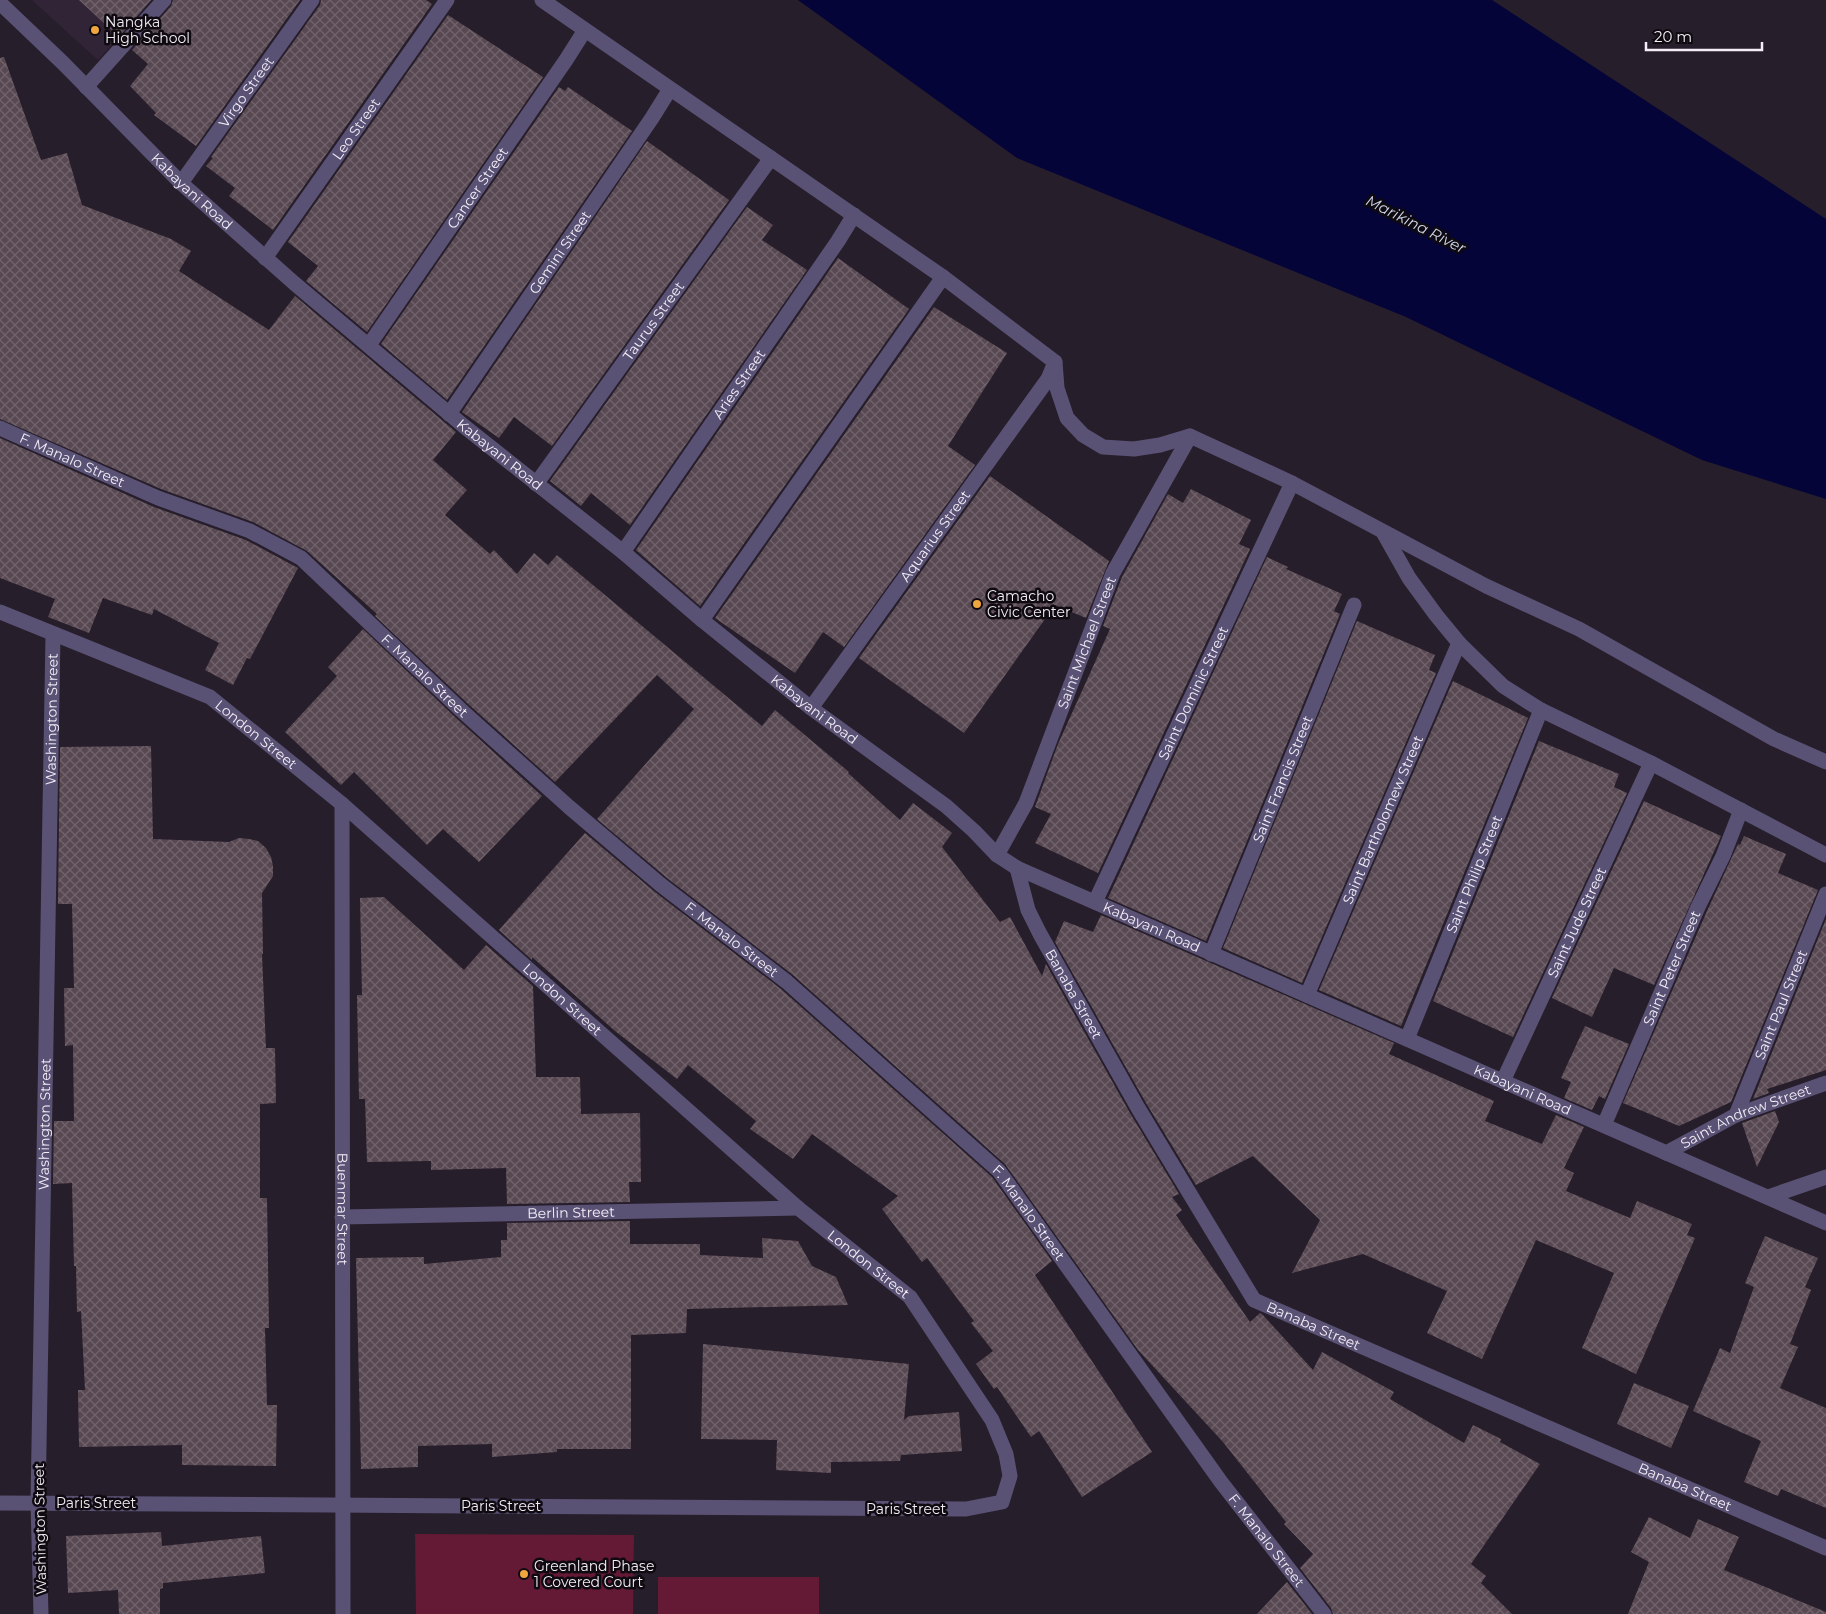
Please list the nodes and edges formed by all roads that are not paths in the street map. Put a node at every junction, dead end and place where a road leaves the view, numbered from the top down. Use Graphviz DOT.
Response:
graph roads {
  1 [pos="164,0"];
  2 [pos="312,0"];
  3 [pos="447,0"];
  4 [pos="542,0"];
  5 [pos="0,3"];
  6 [pos="585,30"];
  7 [pos="86,88"];
  8 [pos="670,88"];
  9 [pos="771,158"];
  10 [pos="181,183"];
  11 [pos="854,215"];
  12 [pos="265,258"];
  13 [pos="943,277"];
  14 [pos="368,345"];
  15 [pos="1055,362"];
  16 [pos="449,414"];
  17 [pos="0,428"];
  18 [pos="1190,436"];
  19 [pos="1292,483"];
  20 [pos="536,484"];
  21 [pos="1383,532"];
  22 [pos="623,552"];
  23 [pos="1354,605"];
  24 [pos="0,612"];
  25 [pos="702,620"];
  26 [pos="53,634"];
  27 [pos="1459,644"];
  28 [pos="811,708"];
  29 [pos="1541,710"];
  30 [pos="1826,762"];
  31 [pos="1651,763"];
  32 [pos="342,804"];
  33 [pos="1741,810"];
  34 [pos="997,855"];
  35 [pos="1826,855"];
  36 [pos="1017,868"];
  37 [pos="1826,894"];
  38 [pos="1095,902"];
  39 [pos="1211,954"];
  40 [pos="1306,995"];
  41 [pos="1406,1039"];
  42 [pos="1502,1081"];
  43 [pos="1826,1083"];
  44 [pos="1736,1115"];
  45 [pos="1604,1125"];
  46 [pos="1666,1152"];
  47 [pos="1826,1177"];
  48 [pos="1768,1197"];
  49 [pos="798,1208"];
  50 [pos="342,1217"];
  51 [pos="1826,1223"];
  52 [pos="1002,1502"];
  53 [pos="0,1503"];
  54 [pos="38,1503"];
  55 [pos="343,1505"];
  56 [pos="1826,1548"];
  57 [pos="41,1614"];
  58 [pos="343,1614"];
  59 [pos="1324,1614"];
  1 -- 7 [label="street"];
  2 -- 10 [label="street, Virgo Street"];
  3 -- 12 [label="street, Leo Street"];
  4 -- 6 [label="street"];
  5 -- 7 [label="street, Kabayani Road"];
  6 -- 8 [label="street"];
  6 -- 14 [label="street, Cancer Street"];
  7 -- 10 [label="street, Kabayani Road"];
  8 -- 9 [label="street"];
  8 -- 16 [label="street, Gemini Street"];
  9 -- 11 [label="street"];
  9 -- 20 [label="street, Taurus Street"];
  10 -- 12 [label="street, Kabayani Road"];
  11 -- 13 [label="street"];
  11 -- 22 [label="street, Aries Street"];
  12 -- 14 [label="street, Kabayani Road"];
  13 -- 15 [label="street"];
  13 -- 25 [label="street"];
  14 -- 16 [label="street, Kabayani Road"];
  15 -- 18 [label="street"];
  15 -- 28 [label="street, Aquarius Street"];
  16 -- 20 [label="street, Kabayani Road"];
  17 -- 59 [label="street, F. Manalo Street"];
  18 -- 19 [label="street"];
  18 -- 34 [label="street, Saint Michael Street"];
  19 -- 21 [label="street"];
  19 -- 38 [label="street, Saint Dominic Street"];
  20 -- 22 [label="street, Kabayani Road"];
  21 -- 27 [label="street"];
  21 -- 30 [label="street"];
  22 -- 25 [label="street, Kabayani Road"];
  23 -- 39 [label="street, Saint Francis Street"];
  24 -- 26 [label="street, London Street"];
  25 -- 28 [label="street, Kabayani Road"];
  26 -- 32 [label="street, London Street"];
  26 -- 54 [label="street, Washington Street"];
  27 -- 29 [label="street"];
  27 -- 40 [label="street, Saint Bartholomew Street"];
  28 -- 34 [label="street, Kabayani Road"];
  29 -- 31 [label="street"];
  29 -- 41 [label="street, Saint Philip Street"];
  31 -- 33 [label="street"];
  31 -- 42 [label="street, Saint Jude Street"];
  32 -- 49 [label="street, London Street"];
  32 -- 50 [label="street, Buenmar Street"];
  33 -- 35 [label="street"];
  33 -- 45 [label="street, Saint Peter Street"];
  34 -- 36 [label="street, Kabayani Road"];
  36 -- 38 [label="street, Kabayani Road"];
  36 -- 56 [label="street, Banaba Street"];
  37 -- 44 [label="street, Saint Paul Street"];
  38 -- 39 [label="street, Kabayani Road"];
  39 -- 40 [label="street, Kabayani Road"];
  40 -- 41 [label="street, Kabayani Road"];
  41 -- 42 [label="street, Kabayani Road"];
  42 -- 45 [label="street, Kabayani Road"];
  43 -- 44 [label="street, Saint Andrew Street"];
  44 -- 46 [label="street, Saint Andrew Street"];
  45 -- 46 [label="street, Kabayani Road"];
  46 -- 48 [label="street, Kabayani Road"];
  47 -- 48 [label="street"];
  48 -- 51 [label="street, Kabayani Road"];
  49 -- 50 [label="street, Berlin Street"];
  49 -- 52 [label="street, London Street"];
  50 -- 55 [label="street, Buenmar Street"];
  52 -- 55 [label="street, Paris Street"];
  53 -- 54 [label="street, Paris Street"];
  54 -- 55 [label="street, Paris Street"];
  54 -- 57 [label="street, Washington Street"];
  55 -- 58 [label="street, Buenmar Street"];
}
